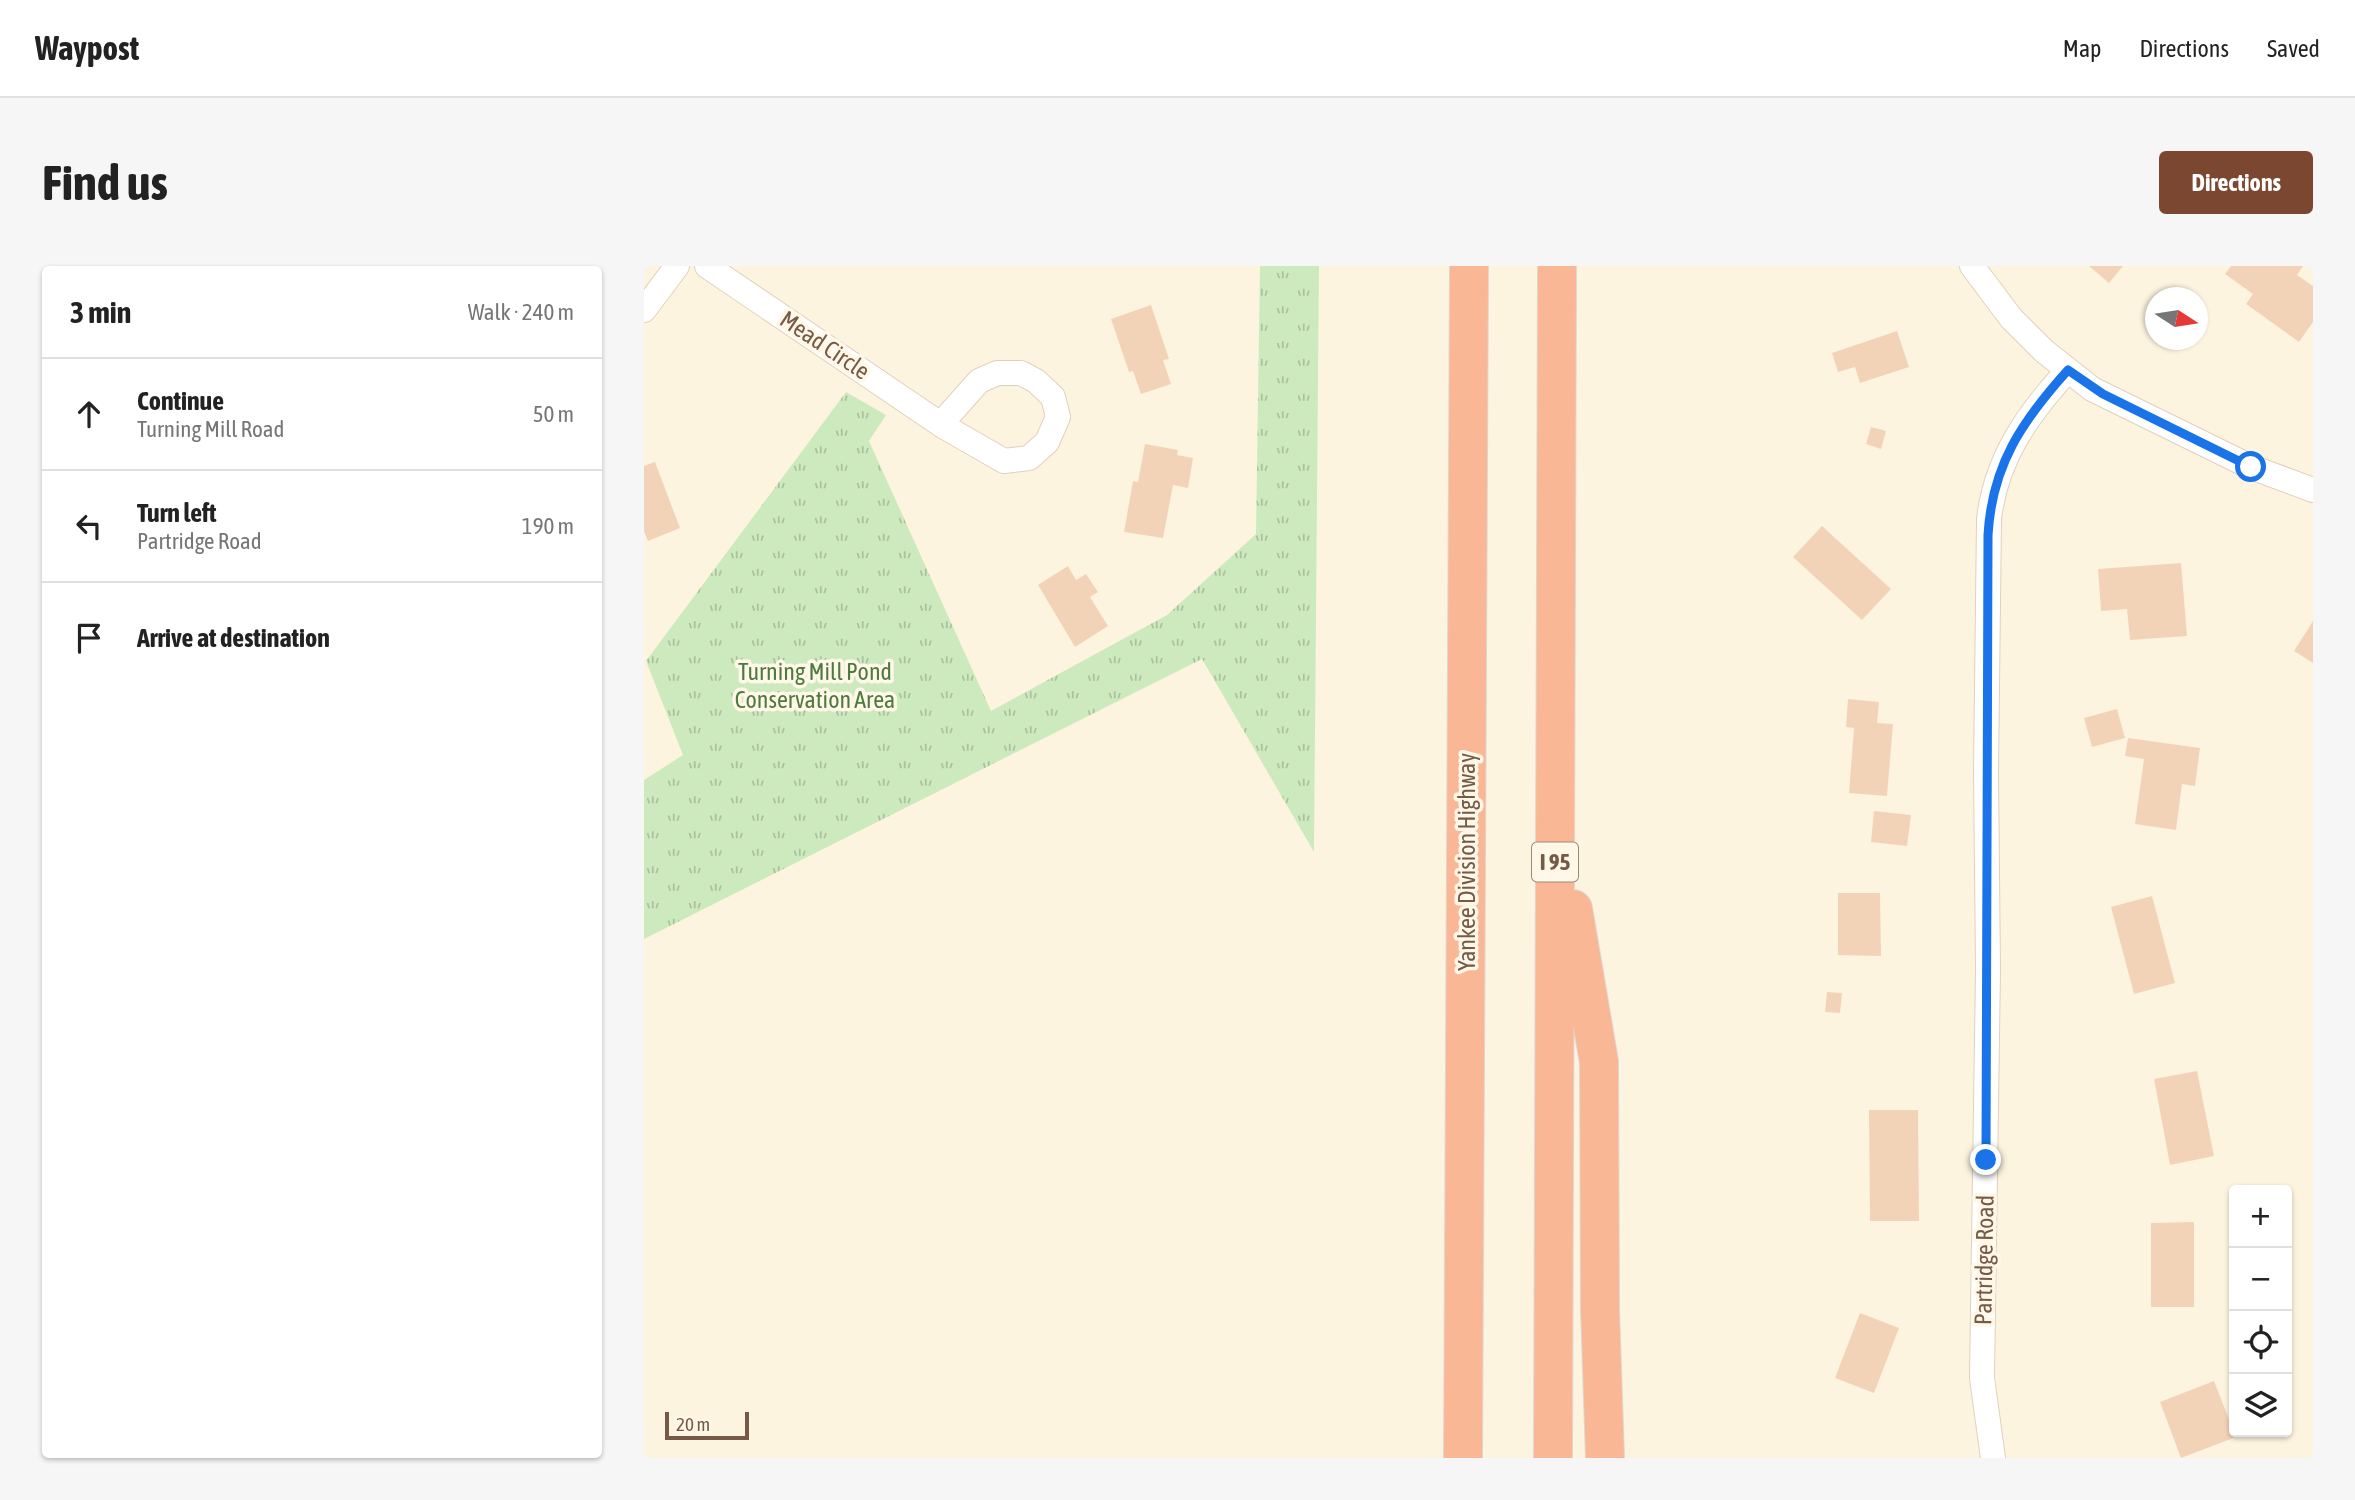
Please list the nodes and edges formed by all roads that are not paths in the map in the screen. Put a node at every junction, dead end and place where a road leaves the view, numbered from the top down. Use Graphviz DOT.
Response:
graph roads {
  1 [pos="677,266"];
  2 [pos="707,266"];
  3 [pos="1469,266"];
  4 [pos="1557,266"];
  5 [pos="1972,266"];
  6 [pos="644,310"];
  7 [pos="2068,370"];
  8 [pos="943,426"];
  9 [pos="2313,489"];
  10 [pos="1555,805"];
  11 [pos="1463,1458"];
  12 [pos="1553,1458"];
  13 [pos="1605,1458"];
  14 [pos="1993,1458"];
  1 -- 6 [label="street"];
  2 -- 8 [label="street, Mead Circle"];
  3 -- 11 [label="highway, Yankee Division Highway"];
  4 -- 10 [label="highway, I 95"];
  5 -- 7 [label="street"];
  7 -- 9 [label="street"];
  7 -- 14 [label="street, Partridge Road"];
  8 -- 8 [label="street, Mead Circle"];
  10 -- 12 [label="highway, I 95"];
  10 -- 13 [label="highway"];
}
